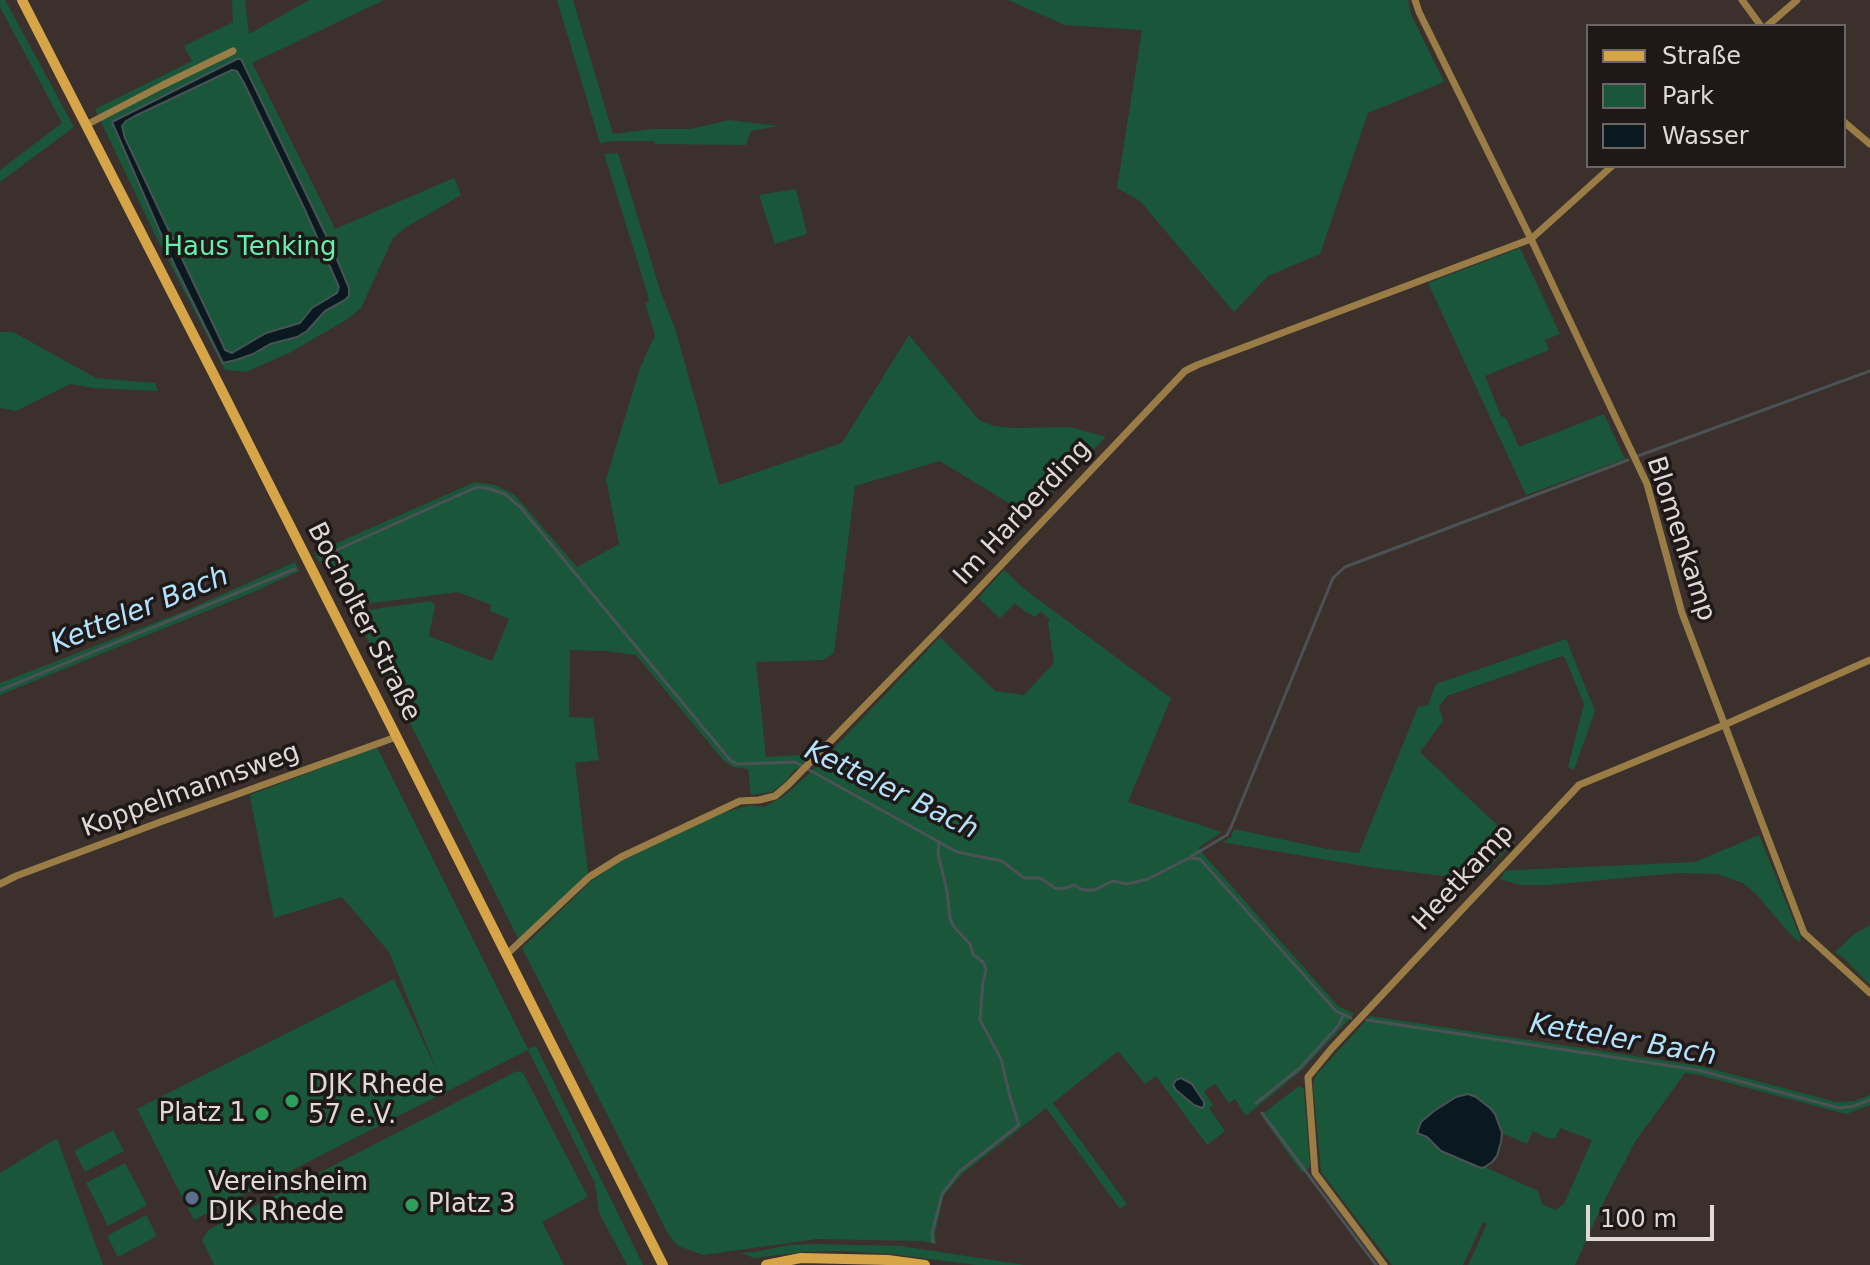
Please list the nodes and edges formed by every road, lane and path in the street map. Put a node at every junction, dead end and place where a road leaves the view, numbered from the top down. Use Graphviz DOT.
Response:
graph roads {
  1 [pos="22,0"];
  2 [pos="1415,0"];
  3 [pos="1742,0"];
  4 [pos="1797,0"];
  5 [pos="1760,24"];
  6 [pos="1769,24"];
  7 [pos="233,51"];
  8 [pos="1846,124"];
  9 [pos="86,125"];
  10 [pos="1870,144"];
  11 [pos="1610,168"];
  12 [pos="1531,239"];
  13 [pos="1870,660"];
  14 [pos="1724,725"];
  15 [pos="396,737"];
  16 [pos="0,884"];
  17 [pos="506,955"];
  18 [pos="1870,993"];
  19 [pos="663,1265"];
  20 [pos="766,1265"];
  21 [pos="925,1265"];
  22 [pos="1384,1265"];
  1 -- 9 [label="main road, Bocholter Straße"];
  2 -- 12 [label="street, Blomenkamp"];
  3 -- 5 [label="street"];
  4 -- 6 [label="street"];
  7 -- 9 [label="street"];
  8 -- 10 [label="street"];
  9 -- 15 [label="main road, Bocholter Straße"];
  11 -- 12 [label="street, Im Harberding"];
  12 -- 14 [label="street, Blomenkamp"];
  12 -- 17 [label="street, Im Harberding"];
  13 -- 14 [label="street, Heetkamp"];
  14 -- 18 [label="street, Blomenkamp"];
  14 -- 22 [label="street, Heetkamp"];
  15 -- 16 [label="street, Koppelmannsweg"];
  15 -- 17 [label="main road, Bocholter Straße"];
  17 -- 19 [label="main road, Bocholter Straße"];
  20 -- 21 [label="main road"];
}
